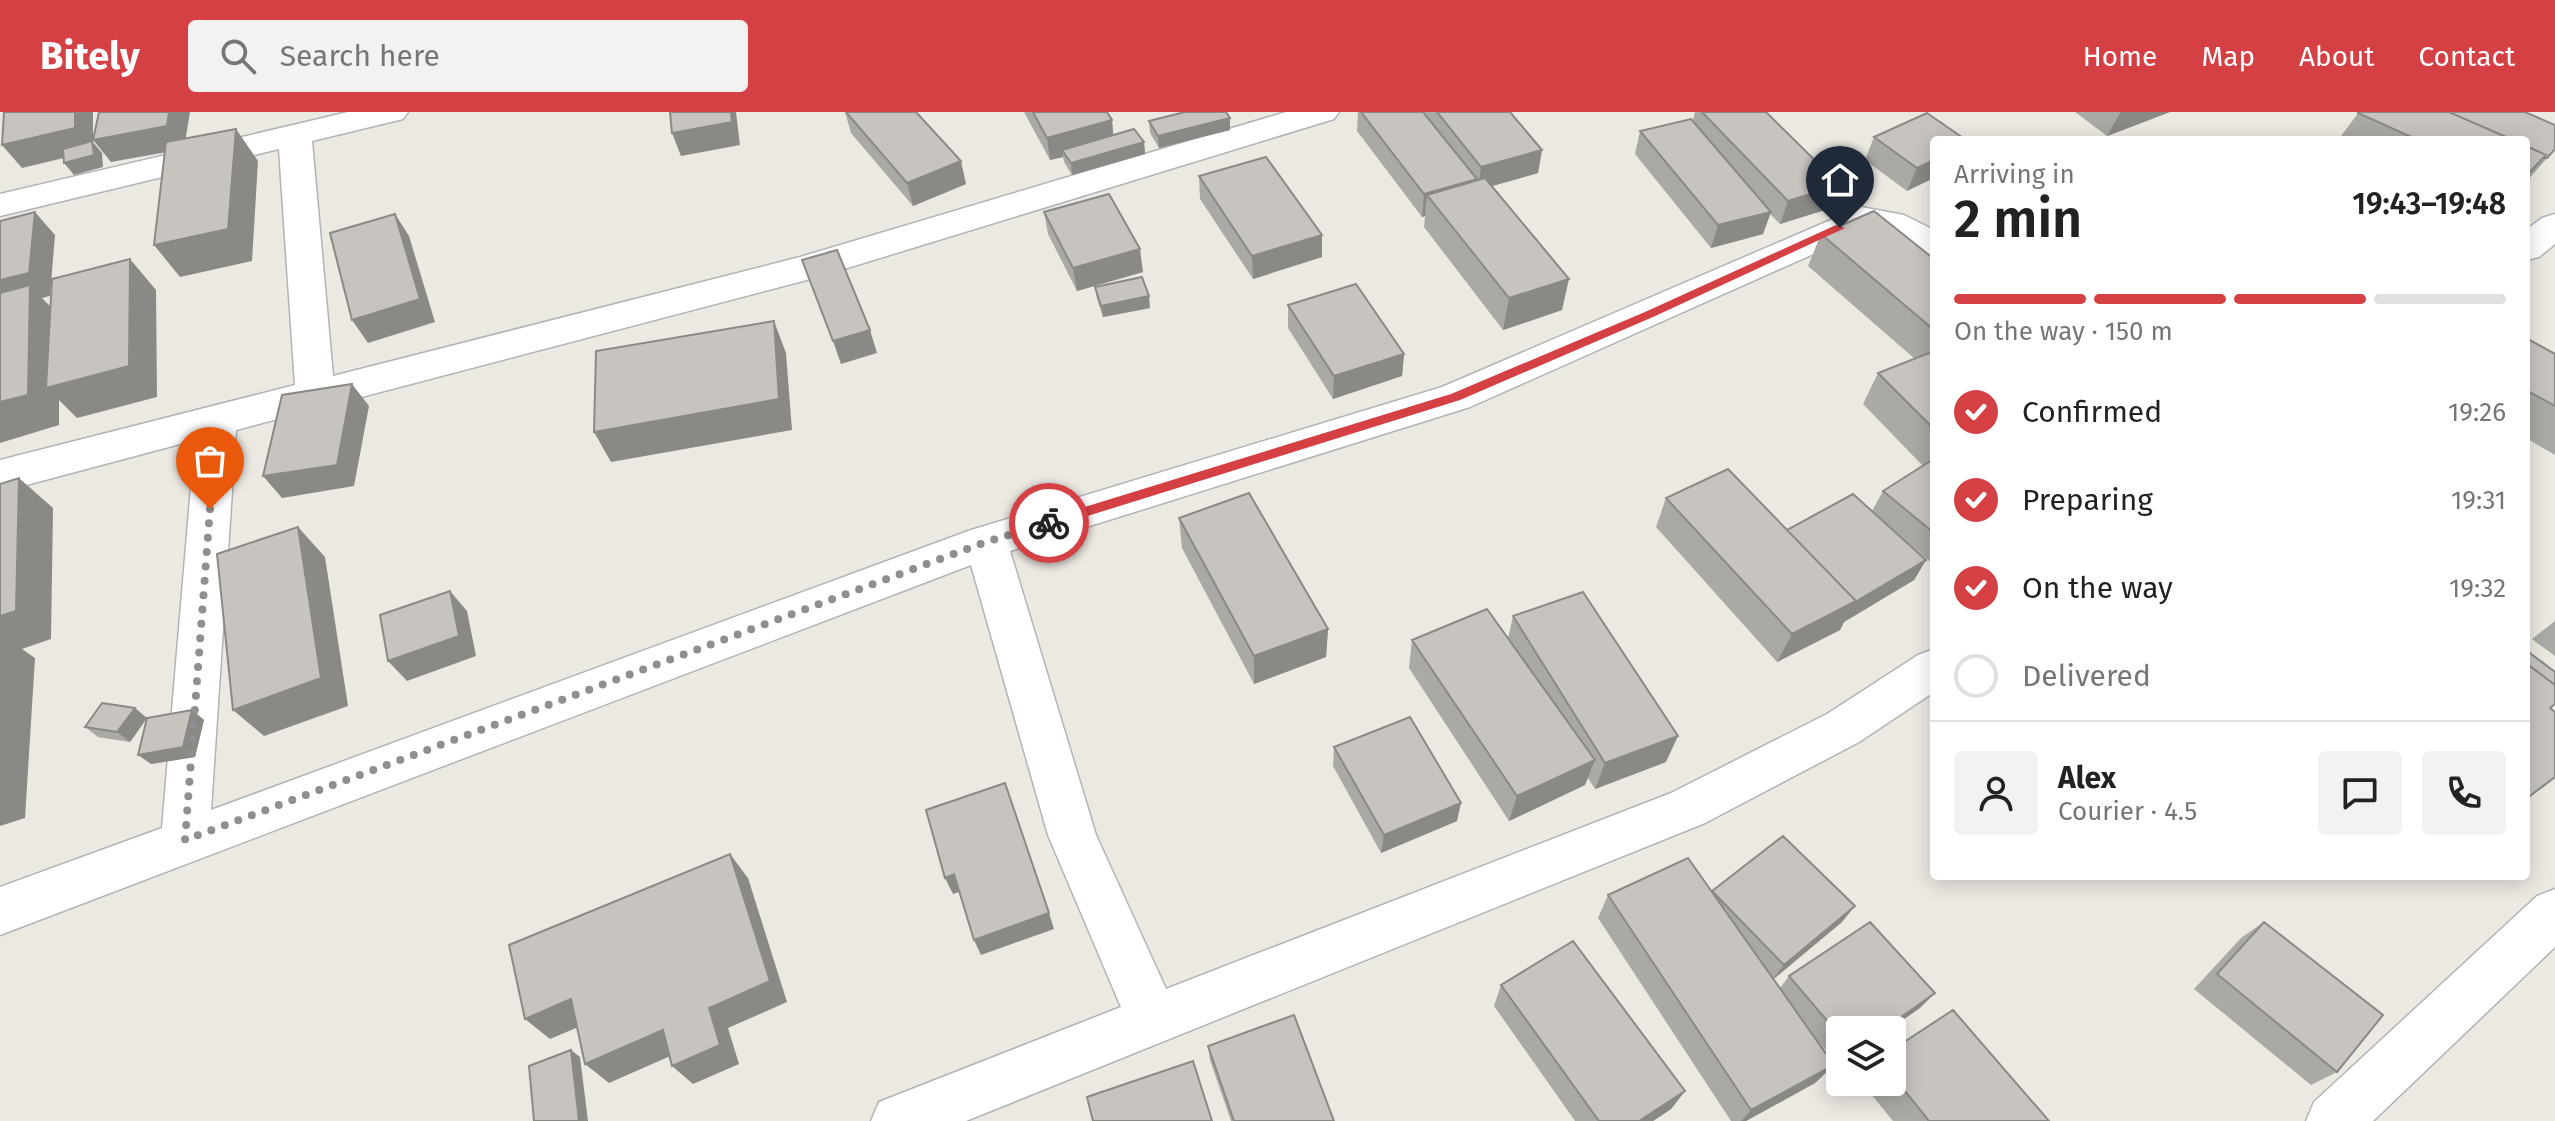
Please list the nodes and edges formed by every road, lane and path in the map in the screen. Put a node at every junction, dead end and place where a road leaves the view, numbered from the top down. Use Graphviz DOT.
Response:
graph roads {
  1 [pos="391,112"];
  2 [pos="1322,112"];
  3 [pos="295,136"];
  4 [pos="0,205"];
  5 [pos="2555,226"];
  6 [pos="1930,244"];
  7 [pos="2530,245"];
  8 [pos="315,393"];
  9 [pos="217,418"];
  10 [pos="0,476"];
  11 [pos="986,542"];
  12 [pos="1930,671"];
  13 [pos="185,840"];
  14 [pos="0,911"];
  15 [pos="2555,913"];
  16 [pos="1153,1021"];
  17 [pos="898,1121"];
  18 [pos="2333,1121"];
  1 -- 3 [label="street"];
  2 -- 8 [label="street"];
  3 -- 4 [label="street"];
  3 -- 8 [label="street"];
  5 -- 7 [label="street"];
  6 -- 11 [label="street"];
  8 -- 9 [label="street"];
  9 -- 10 [label="street"];
  9 -- 13 [label="street"];
  11 -- 13 [label="street"];
  11 -- 16 [label="street"];
  12 -- 16 [label="street"];
  13 -- 14 [label="street"];
  15 -- 18 [label="street"];
  16 -- 17 [label="street"];
}
